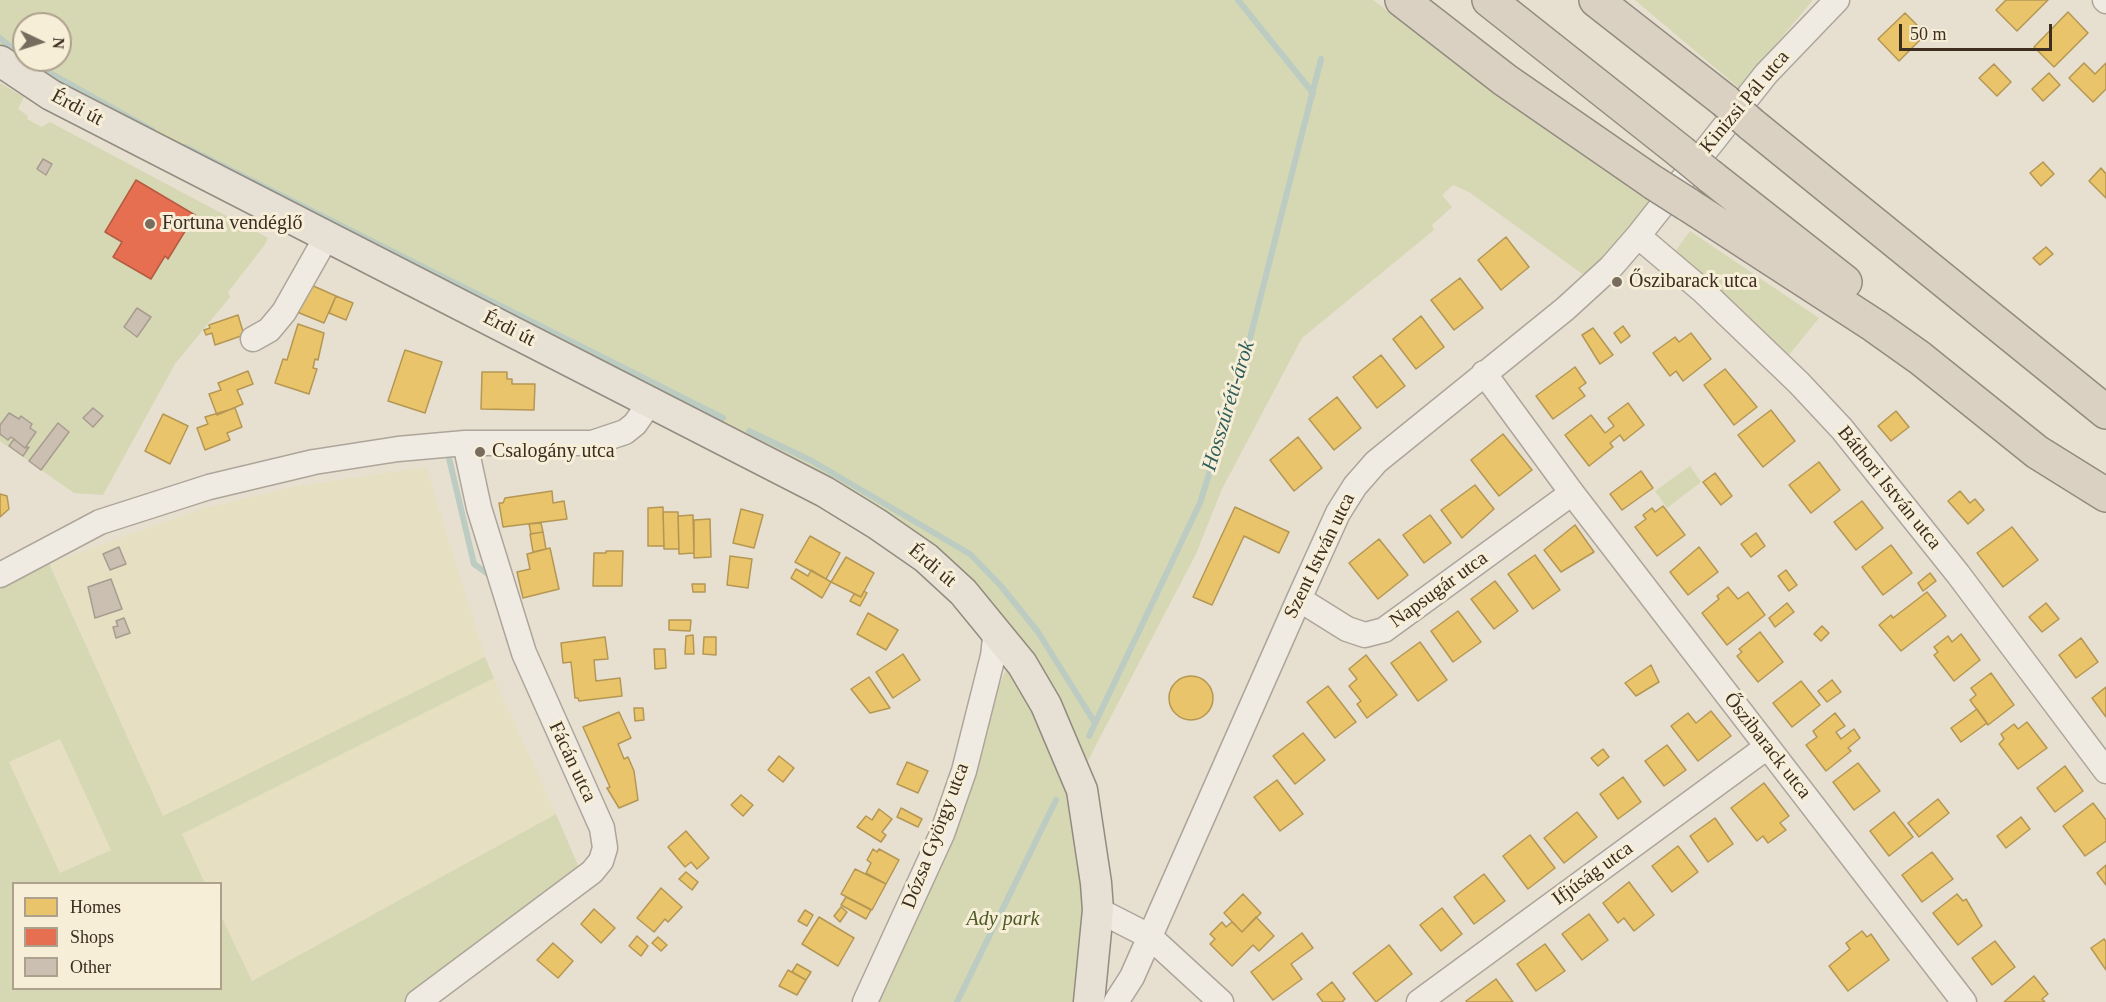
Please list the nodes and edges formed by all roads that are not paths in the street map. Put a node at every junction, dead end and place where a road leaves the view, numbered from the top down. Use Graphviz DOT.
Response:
graph roads {
  1 [pos="1402,0"];
  2 [pos="1490,0"];
  3 [pos="1596,0"];
  4 [pos="1837,0"];
  5 [pos="0,61"];
  6 [pos="1667,198"];
  7 [pos="327,236"];
  8 [pos="1638,236"];
  9 [pos="253,339"];
  10 [pos="1484,373"];
  11 [pos="651,401"];
  12 [pos="2106,412"];
  13 [pos="465,443"];
  14 [pos="2106,488"];
  15 [pos="1572,493"];
  16 [pos="2106,495"];
  17 [pos="0,575"];
  18 [pos="1299,598"];
  19 [pos="996,629"];
  20 [pos="1767,747"];
  21 [pos="2106,771"];
  22 [pos="1098,910"];
  23 [pos="1149,936"];
  24 [pos="418,1002"];
  25 [pos="865,1002"];
  26 [pos="1089,1002"];
  27 [pos="1116,1002"];
  28 [pos="1221,1002"];
  29 [pos="1419,1002"];
  30 [pos="1964,1002"];
  1 -- 6 [label="highway"];
  2 -- 14 [label="highway, bridge"];
  3 -- 12 [label="highway, bridge"];
  4 -- 6 [label="street, Kinizsi Pál utca"];
  5 -- 7 [label="main road, Érdi út"];
  6 -- 8 [label="street, Szent István utca"];
  6 -- 16 [label="highway"];
  7 -- 9 [label="street"];
  7 -- 11 [label="main road, Érdi út"];
  8 -- 10 [label="street, Szent István utca"];
  8 -- 21 [label="street, Báthori István utca"];
  10 -- 15 [label="street, Őszibarack utca"];
  10 -- 18 [label="street, Szent István utca"];
  11 -- 13 [label="street"];
  11 -- 19 [label="main road, Érdi út"];
  13 -- 17 [label="street"];
  13 -- 24 [label="street, Fácán utca"];
  15 -- 18 [label="street, Napsugár utca"];
  15 -- 20 [label="street, Őszibarack utca"];
  18 -- 23 [label="street, Szent István utca"];
  19 -- 22 [label="main road, Érdi út"];
  19 -- 25 [label="street, Dózsa György utca"];
  20 -- 29 [label="street, Ifjúság utca"];
  20 -- 30 [label="street, Őszibarack utca"];
  22 -- 23 [label="street"];
  22 -- 26 [label="main road, Érdi út"];
  23 -- 27 [label="street, Szent István utca"];
  23 -- 28 [label="street"];
}
